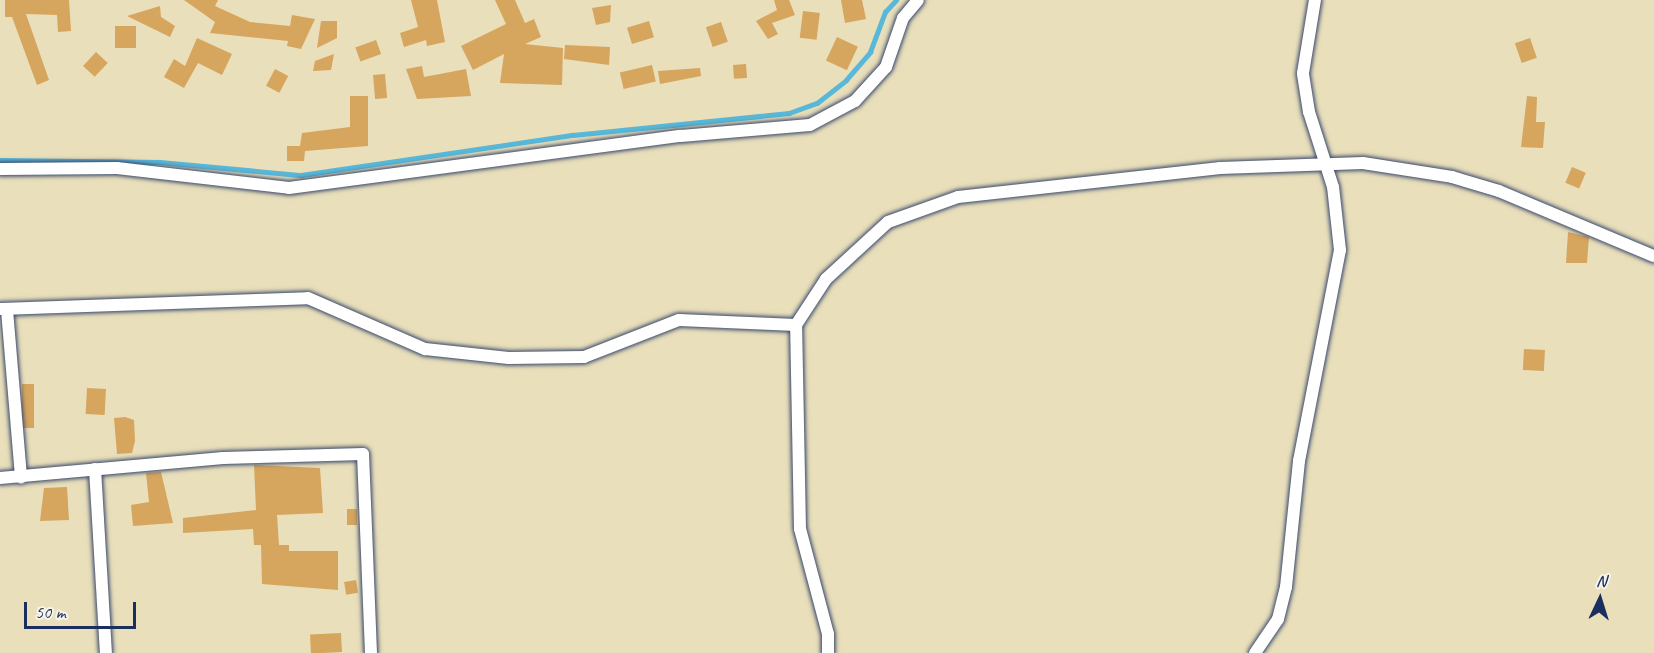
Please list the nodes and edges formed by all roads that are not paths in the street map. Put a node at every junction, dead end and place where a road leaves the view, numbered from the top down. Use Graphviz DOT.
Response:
graph roads {
  1 [pos="918,0"];
  2 [pos="1315,0"];
  3 [pos="1323,161"];
  4 [pos="0,169"];
  5 [pos="1654,256"];
  6 [pos="4,310"];
  7 [pos="796,325"];
  8 [pos="94,469"];
  9 [pos="21,477"];
  10 [pos="0,478"];
  11 [pos="106,653"];
  12 [pos="371,653"];
  13 [pos="828,653"];
  14 [pos="1255,653"];
  1 -- 4 [label="street"];
  2 -- 3 [label="street"];
  3 -- 5 [label="street"];
  3 -- 7 [label="street"];
  3 -- 14 [label="street"];
  6 -- 7 [label="street"];
  6 -- 9 [label="street"];
  7 -- 13 [label="street"];
  8 -- 9 [label="street"];
  8 -- 11 [label="street"];
  8 -- 12 [label="street"];
  9 -- 10 [label="street"];
}
